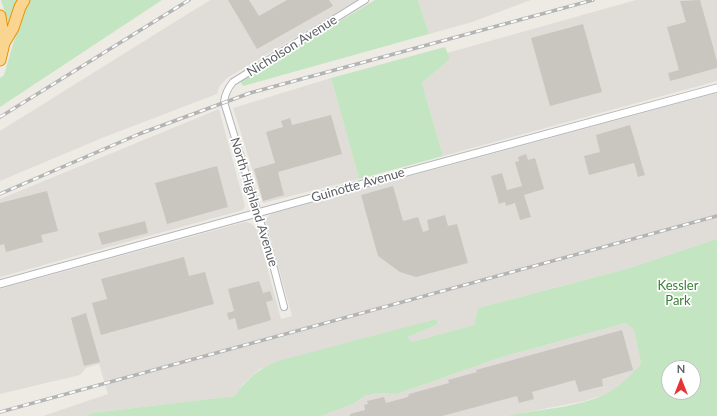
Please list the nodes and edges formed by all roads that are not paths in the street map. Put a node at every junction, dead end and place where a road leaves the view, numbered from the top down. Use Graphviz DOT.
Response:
graph roads {
  1 [pos="24,0"];
  2 [pos="365,0"];
  3 [pos="0,16"];
  4 [pos="4,43"];
  5 [pos="0,60"];
  6 [pos="717,88"];
  7 [pos="224,97"];
  8 [pos="259,213"];
  9 [pos="0,284"];
  10 [pos="284,308"];
  1 -- 4 [label="highway"];
  2 -- 7 [label="street, Nicholson Avenue"];
  3 -- 4 [label="highway"];
  4 -- 5 [label="highway"];
  6 -- 8 [label="street, Guinotte Avenue"];
  7 -- 8 [label="street, North Highland Avenue"];
  8 -- 9 [label="street, Guinotte Avenue"];
  8 -- 10 [label="street, North Highland Avenue"];
}
